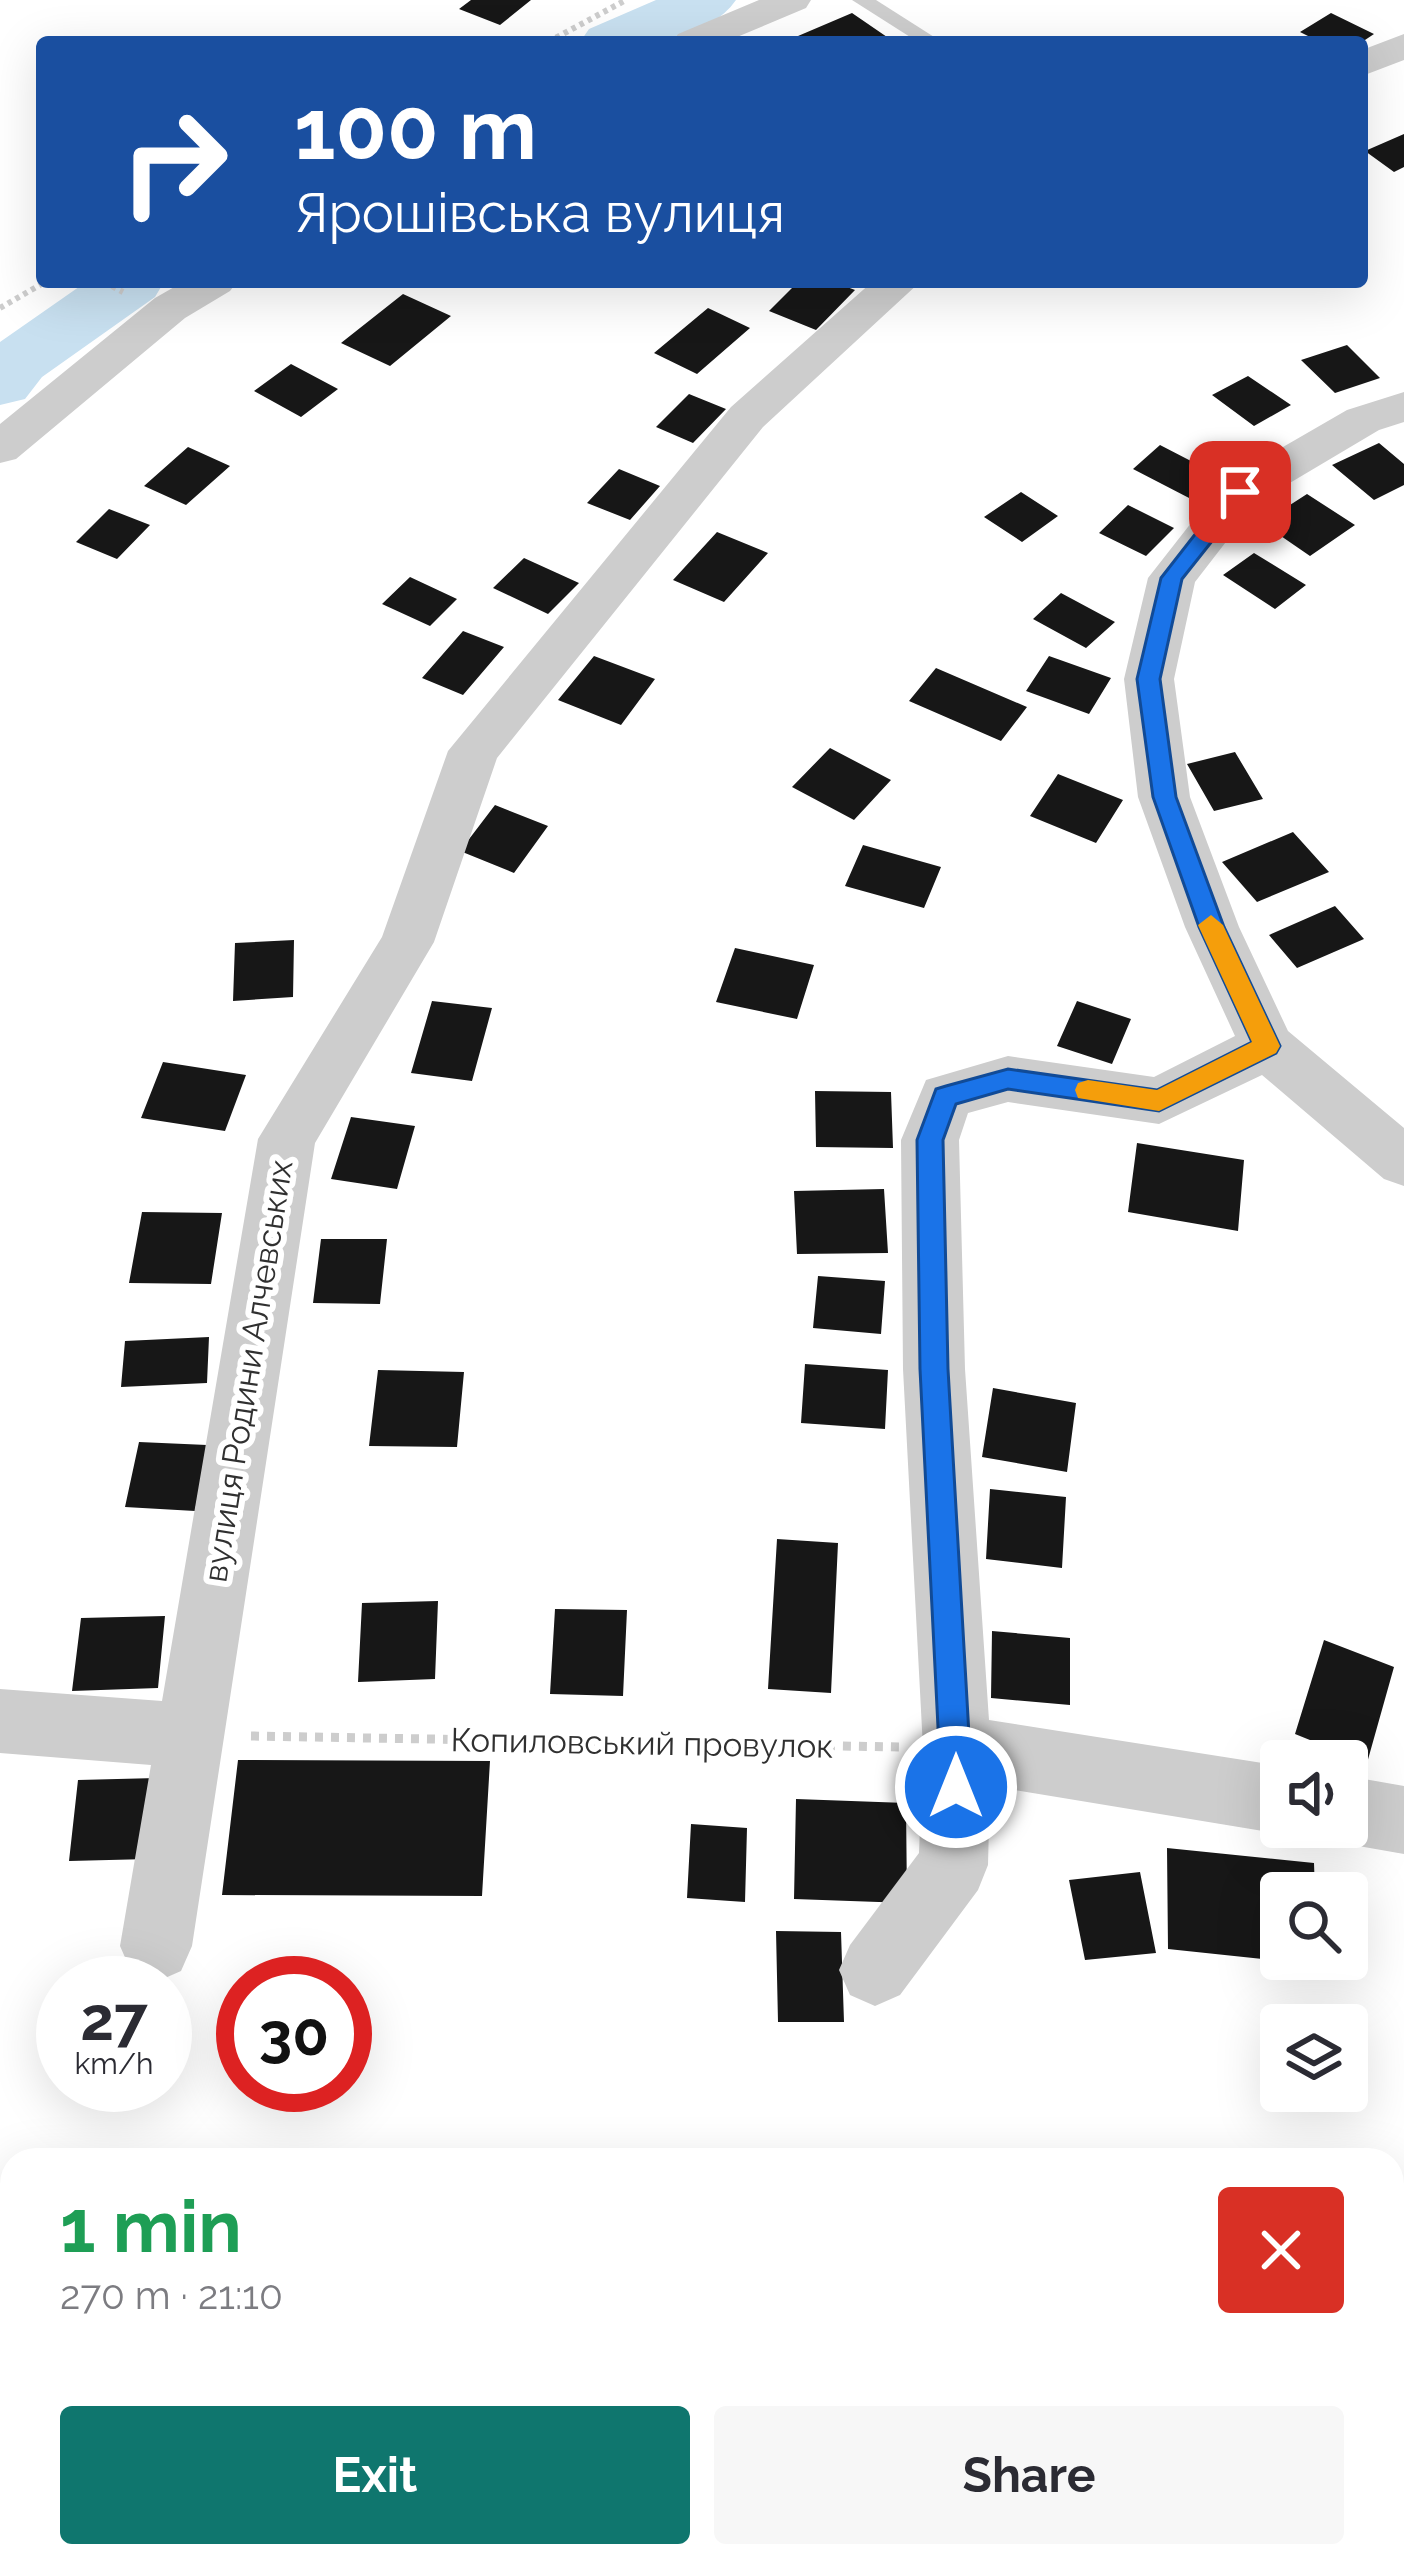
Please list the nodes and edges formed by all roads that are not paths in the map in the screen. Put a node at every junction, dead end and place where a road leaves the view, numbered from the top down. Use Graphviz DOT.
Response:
graph roads {
  1 [pos="792,0"];
  2 [pos="862,0"];
  3 [pos="706,36"];
  4 [pos="922,36"];
  5 [pos="1404,46"];
  6 [pos="1368,61"];
  7 [pos="204,288"];
  8 [pos="891,288"];
  9 [pos="1404,407"];
  10 [pos="0,448"];
  11 [pos="1267,1046"];
  12 [pos="1404,1162"];
  13 [pos="0,1721"];
  14 [pos="188,1735"];
  15 [pos="957,1748"];
  16 [pos="1260,1797"];
  17 [pos="1368,1814"];
  18 [pos="1404,1820"];
  19 [pos="156,1946"];
  20 [pos="875,1970"];
  1 -- 3 [label="street"];
  2 -- 4 [label="lane"];
  5 -- 6 [label="street"];
  7 -- 10 [label="street"];
  8 -- 14 [label="street, вулиця Родини Алчевських"];
  9 -- 11 [label="street"];
  11 -- 12 [label="street"];
  11 -- 15 [label="street"];
  13 -- 14 [label="street"];
  14 -- 19 [label="street, вулиця Родини Алчевських"];
  15 -- 16 [label="street"];
  15 -- 20 [label="street"];
  17 -- 18 [label="street"];
}
